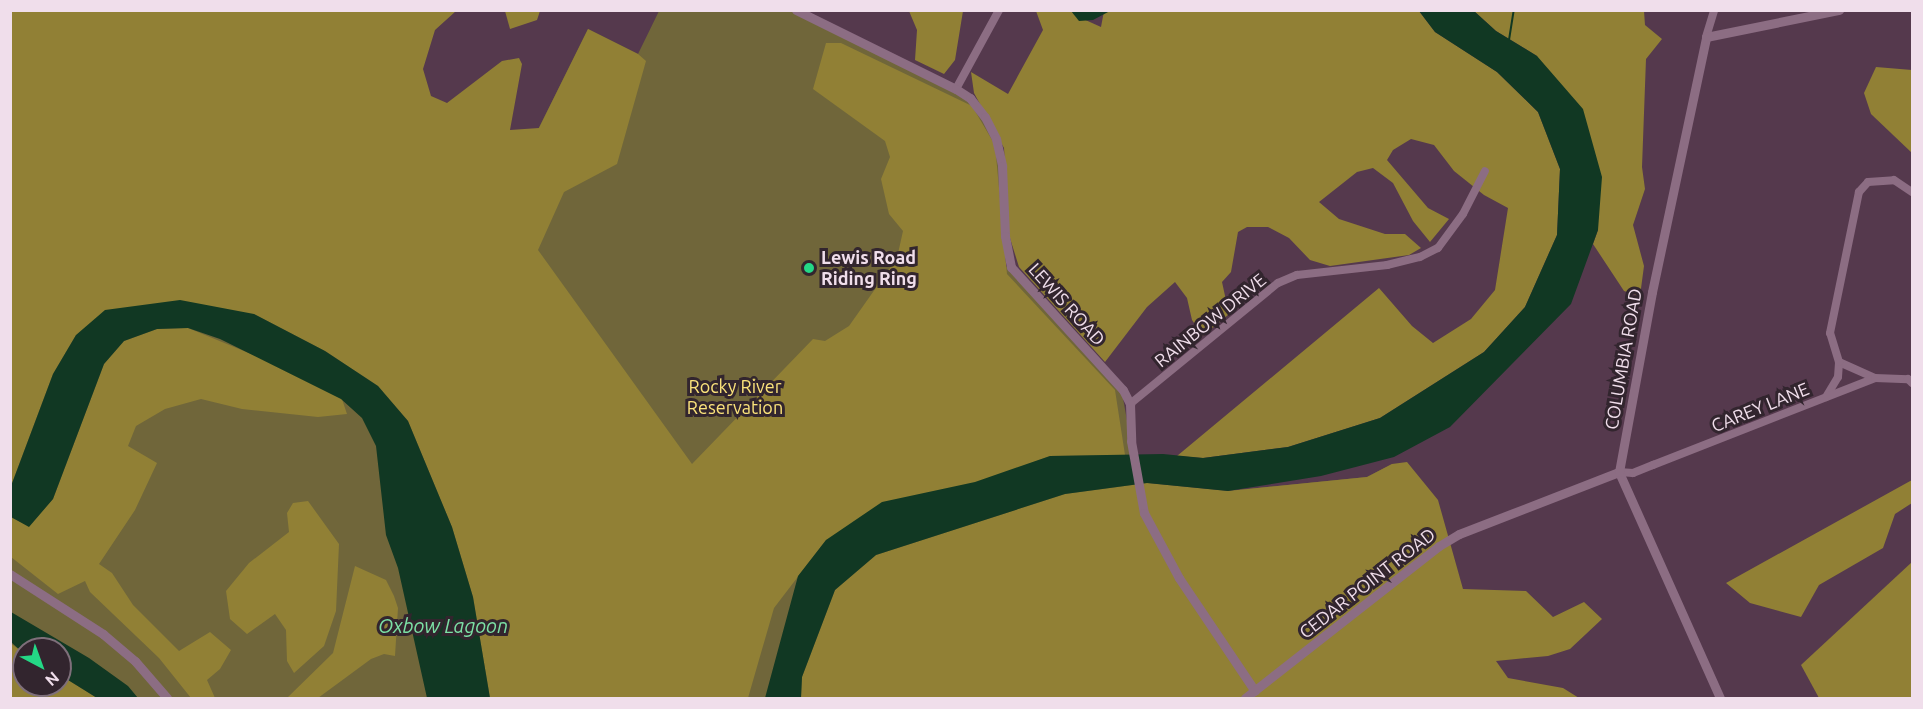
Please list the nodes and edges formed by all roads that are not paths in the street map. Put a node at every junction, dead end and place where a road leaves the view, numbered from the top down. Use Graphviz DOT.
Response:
graph roads {
  1 [pos="796,10"];
  2 [pos="999,10"];
  3 [pos="1714,10"];
  4 [pos="1839,10"];
  5 [pos="1706,37"];
  6 [pos="956,89"];
  7 [pos="1485,171"];
  8 [pos="1912,192"];
  9 [pos="1839,362"];
  10 [pos="1875,378"];
  11 [pos="1912,383"];
  12 [pos="1826,397"];
  13 [pos="1130,404"];
  14 [pos="1619,472"];
  15 [pos="10,574"];
  16 [pos="1255,691"];
  17 [pos="167,699"];
  18 [pos="1245,699"];
  19 [pos="1720,699"];
  1 -- 6 [label="street, LEWIS ROAD"];
  2 -- 6 [label="street"];
  3 -- 5 [label="street, COLUMBIA ROAD"];
  4 -- 5 [label="street"];
  5 -- 14 [label="street, COLUMBIA ROAD"];
  6 -- 13 [label="street, LEWIS ROAD"];
  7 -- 13 [label="street, RAINBOW DRIVE"];
  8 -- 9 [label="street"];
  9 -- 10 [label="street"];
  9 -- 12 [label="street"];
  10 -- 11 [label="street, CAREY LANE"];
  10 -- 12 [label="street, CAREY LANE"];
  12 -- 14 [label="street, CAREY LANE"];
  13 -- 16 [label="street"];
  14 -- 16 [label="street, CEDAR POINT ROAD"];
  14 -- 19 [label="street"];
  15 -- 17 [label="street"];
  16 -- 18 [label="street, CEDAR POINT ROAD"];
}
